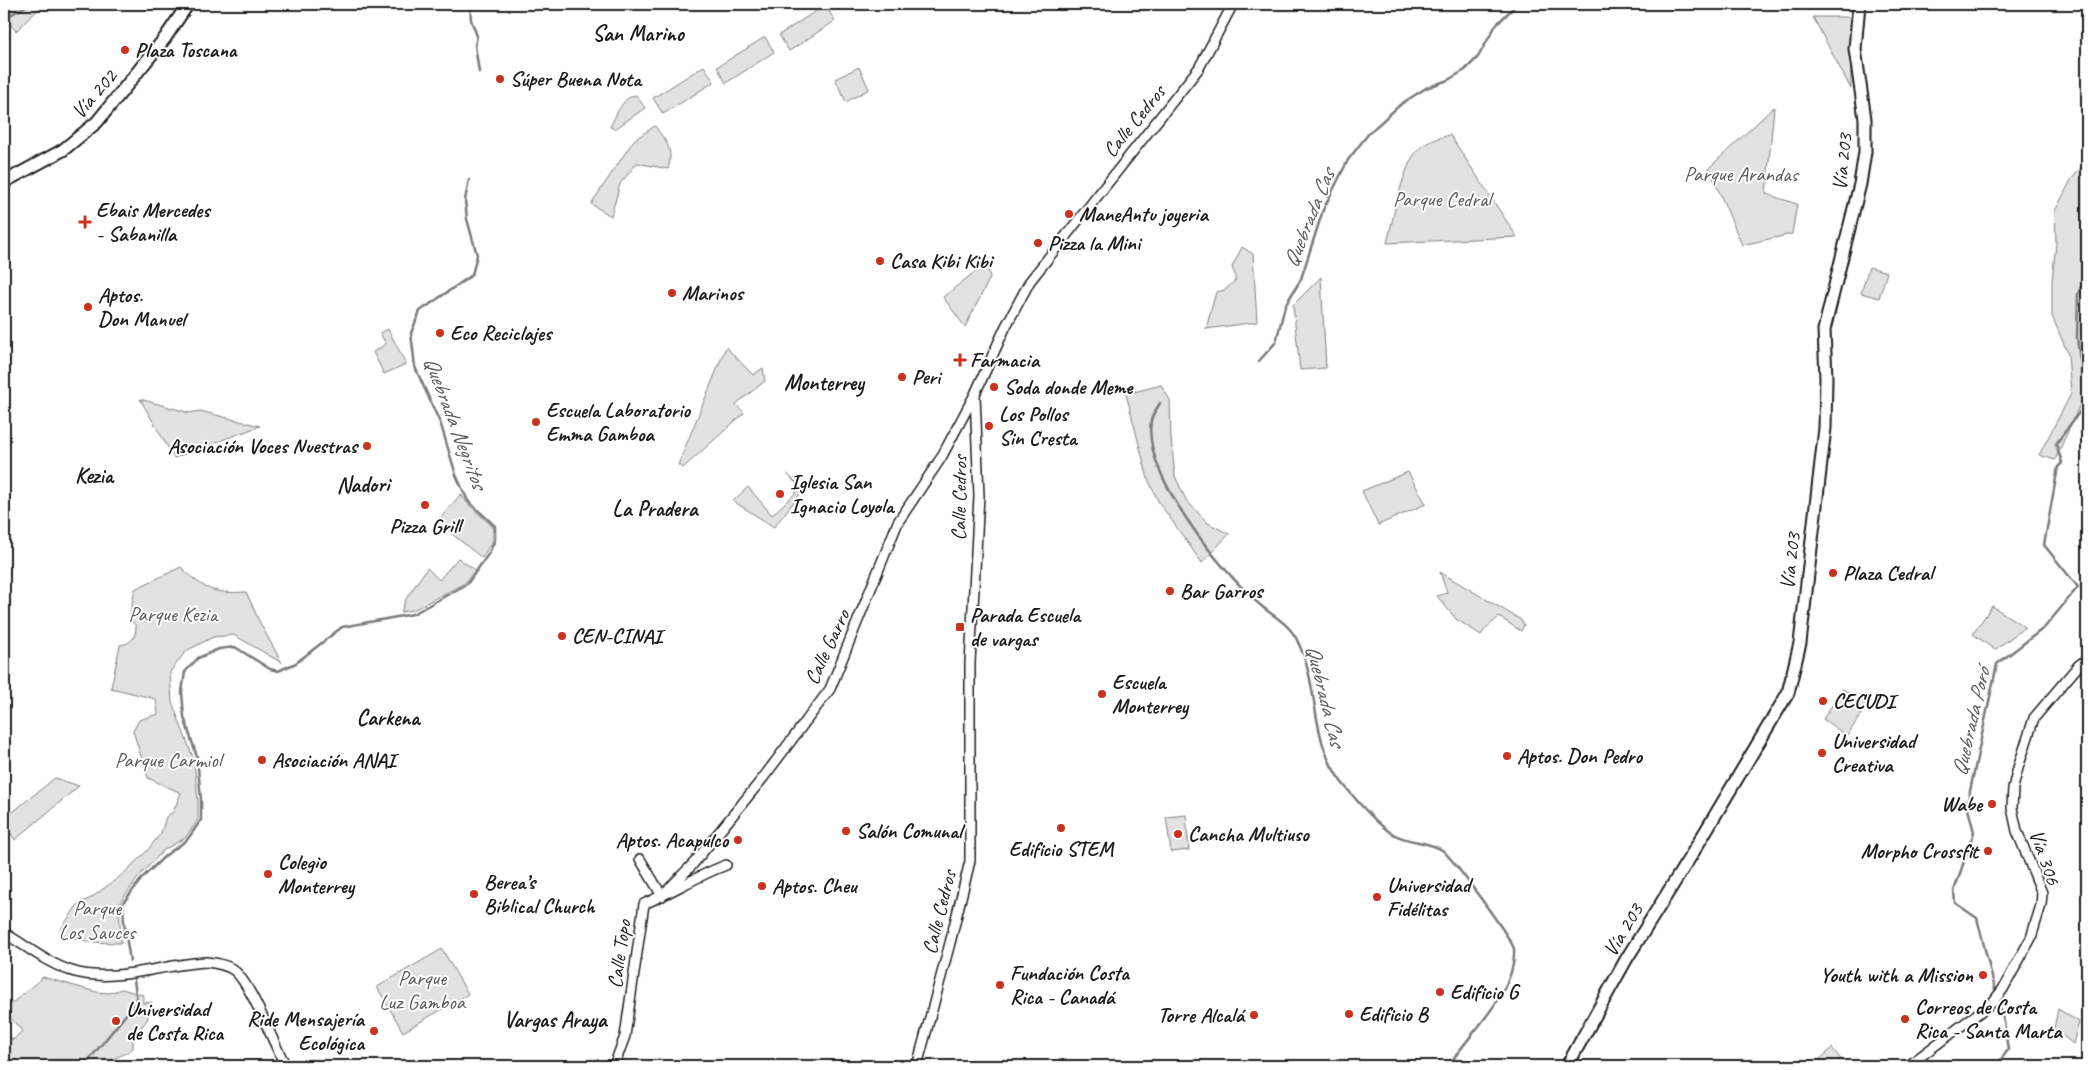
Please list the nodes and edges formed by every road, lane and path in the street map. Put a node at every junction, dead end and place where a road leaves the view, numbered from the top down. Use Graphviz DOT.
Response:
graph roads {
  1 [pos="188,4"];
  2 [pos="1233,4"];
  3 [pos="1859,4"];
  4 [pos="4,182"];
  5 [pos="975,394"];
  6 [pos="2087,659"];
  7 [pos="640,859"];
  8 [pos="726,866"];
  9 [pos="662,896"];
  10 [pos="644,904"];
  11 [pos="4,933"];
  12 [pos="286,1066"];
  13 [pos="614,1066"];
  14 [pos="917,1066"];
  15 [pos="1567,1066"];
  16 [pos="1908,1066"];
  1 -- 4 [label="main road, Vía 202"];
  2 -- 5 [label="street, Calle Cedros"];
  3 -- 15 [label="main road, Vía 203"];
  5 -- 9 [label="street, Calle Garro"];
  5 -- 14 [label="street, Calle Cedros"];
  6 -- 16 [label="street, Vía 306"];
  7 -- 9 [label="street"];
  8 -- 9 [label="street"];
  9 -- 10 [label="street, Calle Garro"];
  10 -- 13 [label="street, Calle Topo"];
  11 -- 12 [label="street"];
}
